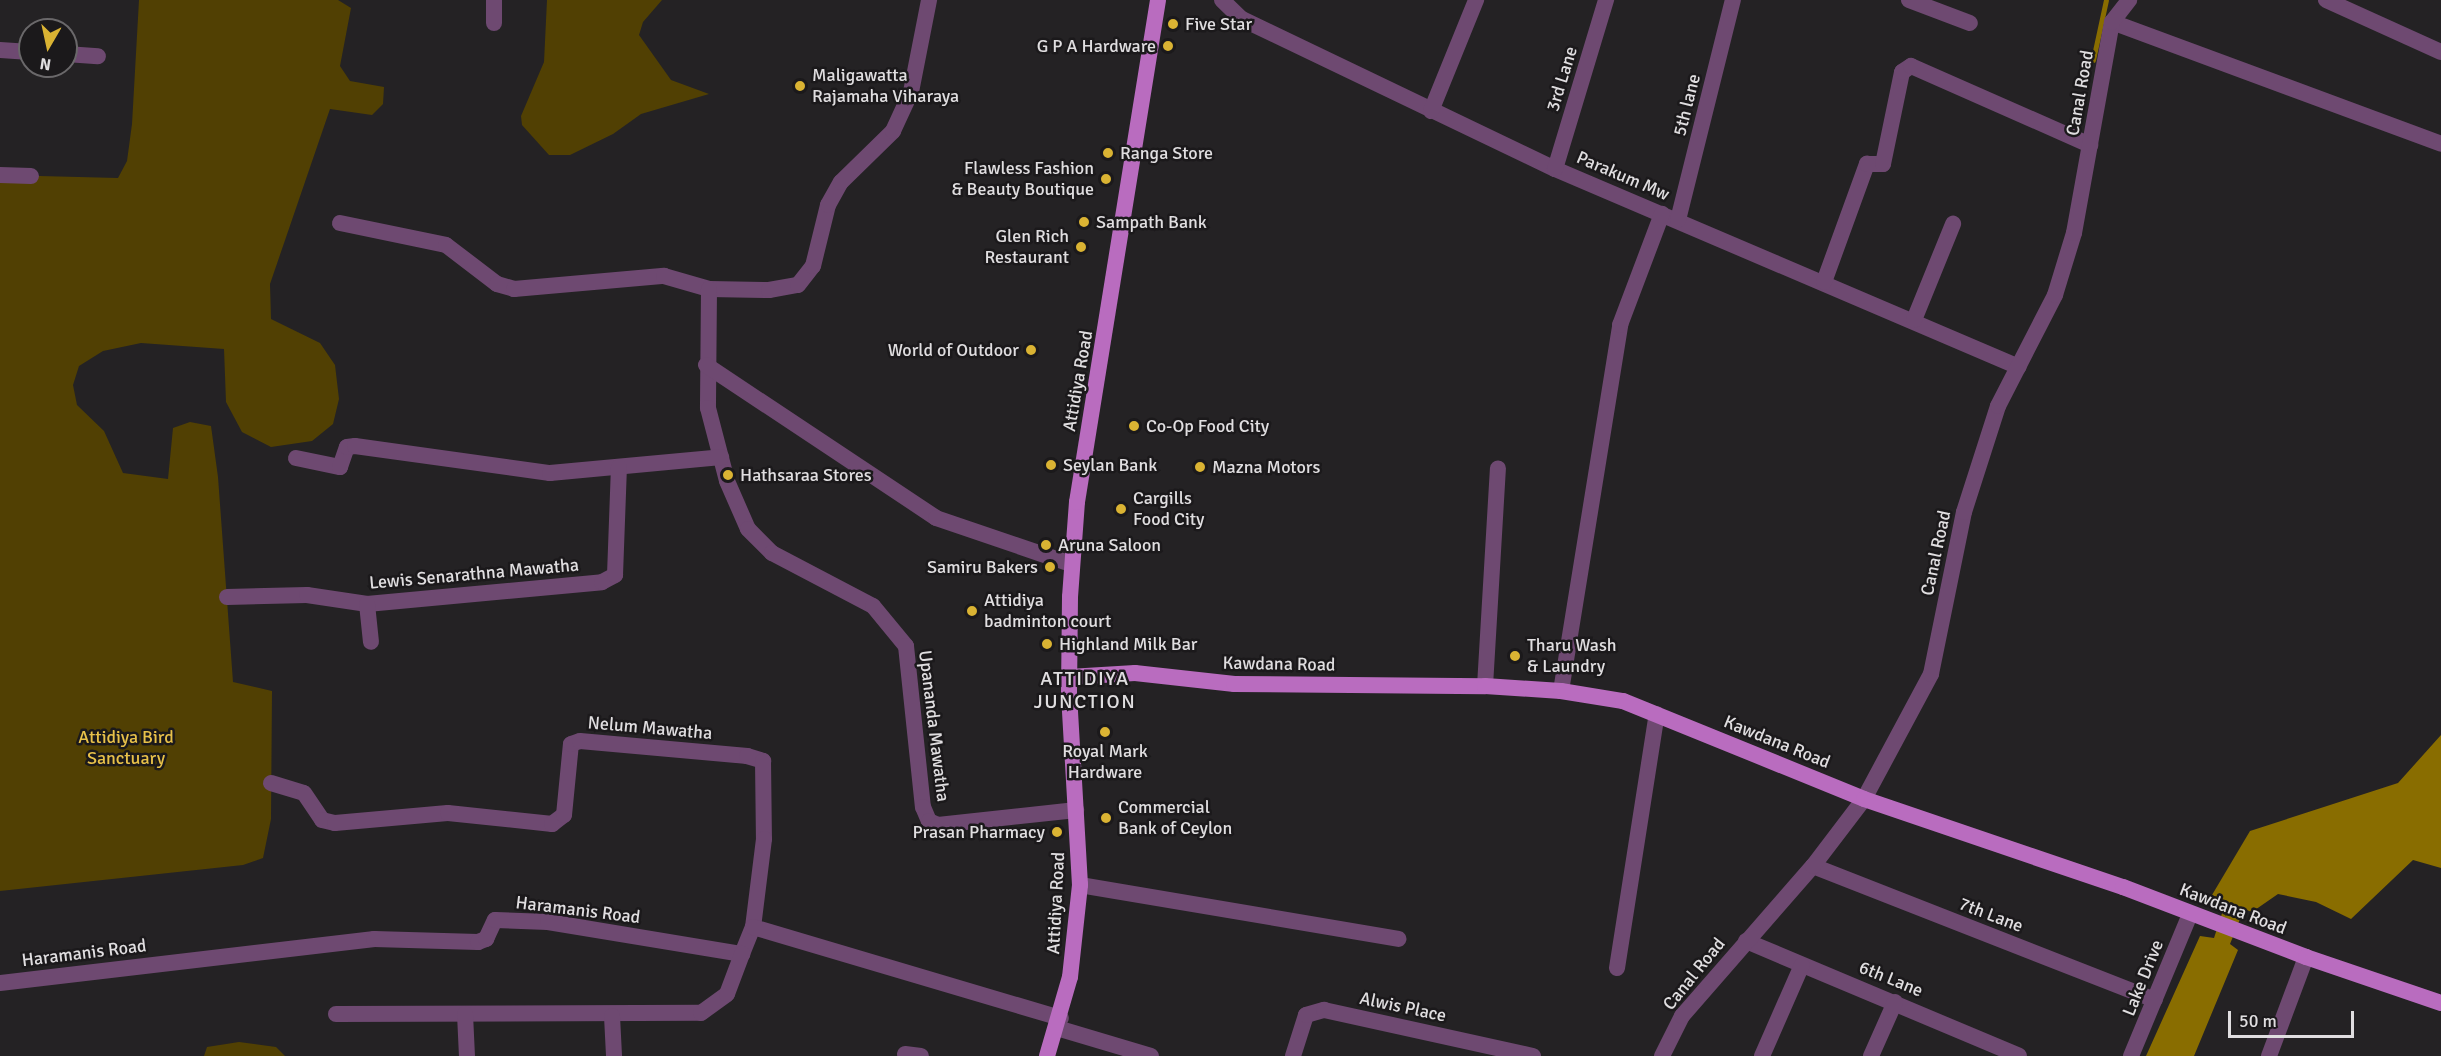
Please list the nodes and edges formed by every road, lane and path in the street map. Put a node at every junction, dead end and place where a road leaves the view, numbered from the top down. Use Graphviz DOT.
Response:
graph roads {
  1 [pos="494,0"];
  2 [pos="929,0"];
  3 [pos="1158,0"];
  4 [pos="1222,0"];
  5 [pos="1476,0"];
  6 [pos="1606,0"];
  7 [pos="1733,0"];
  8 [pos="1909,0"];
  9 [pos="2129,0"];
  10 [pos="2326,0"];
  11 [pos="2112,22"];
  12 [pos="494,23"];
  13 [pos="1970,23"];
  14 [pos="0,50"];
  15 [pos="18,51"];
  16 [pos="2441,52"];
  17 [pos="78,55"];
  18 [pos="98,56"];
  19 [pos="1431,111"];
  20 [pos="2441,144"];
  21 [pos="2090,145"];
  22 [pos="1555,169"];
  23 [pos="0,175"];
  24 [pos="31,176"];
  25 [pos="1670,217"];
  26 [pos="340,223"];
  27 [pos="1953,224"];
  28 [pos="1824,282"];
  29 [pos="709,289"];
  30 [pos="1914,320"];
  31 [pos="706,365"];
  32 [pos="2019,367"];
  33 [pos="721,457"];
  34 [pos="296,458"];
  35 [pos="619,467"];
  36 [pos="1498,468"];
  37 [pos="1071,564"];
  38 [pos="227,597"];
  39 [pos="367,604"];
  40 [pos="371,642"];
  41 [pos="1069,677"];
  42 [pos="1485,686"];
  43 [pos="1561,691"];
  44 [pos="1657,714"];
  45 [pos="272,783"];
  46 [pos="1864,800"];
  47 [pos="1076,810"];
  48 [pos="1813,866"];
  49 [pos="1080,885"];
  50 [pos="2190,914"];
  51 [pos="753,927"];
  52 [pos="1398,939"];
  53 [pos="1746,941"];
  54 [pos="742,954"];
  55 [pos="2306,957"];
  56 [pos="1802,965"];
  57 [pos="1617,968"];
  58 [pos="0,983"];
  59 [pos="2155,1000"];
  60 [pos="1896,1002"];
  61 [pos="2441,1003"];
  62 [pos="336,1014"];
  63 [pos="465,1014"];
  64 [pos="612,1016"];
  65 [pos="1059,1023"];
  66 [pos="2000,1052"];
  67 [pos="2270,1055"];
  68 [pos="467,1056"];
  69 [pos="614,1056"];
  70 [pos="1047,1056"];
  71 [pos="1151,1056"];
  72 [pos="1293,1056"];
  73 [pos="1533,1056"];
  74 [pos="1662,1056"];
  75 [pos="1762,1056"];
  76 [pos="1871,1056"];
  77 [pos="2019,1056"];
  78 [pos="2131,1056"];
  1 -- 12 [label="street"];
  2 -- 29 [label="street"];
  3 -- 37 [label="main road, Attidiya Road"];
  4 -- 19 [label="street, Parakum Mw"];
  5 -- 19 [label="street"];
  6 -- 22 [label="street, 3rd Lane"];
  7 -- 25 [label="street, 5th lane"];
  8 -- 13 [label="street"];
  9 -- 11 [label="street, Canal Road"];
  10 -- 16 [label="street"];
  11 -- 20 [label="street"];
  11 -- 21 [label="street, Canal Road"];
  14 -- 15 [label="street"];
  17 -- 18 [label="street"];
  19 -- 22 [label="street, Parakum Mw"];
  21 -- 28 [label="street"];
  21 -- 32 [label="street, Canal Road"];
  22 -- 25 [label="street, Parakum Mw"];
  23 -- 24 [label="street"];
  25 -- 28 [label="street, Parakum Mw"];
  25 -- 43 [label="street, 5th lane"];
  26 -- 29 [label="street"];
  27 -- 30 [label="street"];
  28 -- 30 [label="street, Parakum Mw"];
  29 -- 31 [label="street, Upananda Mawatha"];
  30 -- 32 [label="street, Parakum Mw"];
  31 -- 33 [label="street, Upananda Mawatha"];
  31 -- 37 [label="street"];
  32 -- 46 [label="street, Canal Road"];
  33 -- 35 [label="street"];
  33 -- 47 [label="street, Upananda Mawatha"];
  34 -- 35 [label="street"];
  35 -- 39 [label="street, Lewis Senarathna Mawatha"];
  36 -- 42 [label="street"];
  37 -- 41 [label="main road, Attidiya Road"];
  38 -- 39 [label="street, Lewis Senarathna Mawatha"];
  39 -- 40 [label="street"];
  41 -- 42 [label="main road, Kawdana Road"];
  41 -- 47 [label="main road, Attidiya Road"];
  42 -- 43 [label="main road, Kawdana Road"];
  43 -- 44 [label="main road, Kawdana Road"];
  44 -- 46 [label="main road, Kawdana Road"];
  44 -- 57 [label="street"];
  45 -- 51 [label="street, Nelum Mawatha"];
  46 -- 48 [label="street, Canal Road"];
  46 -- 50 [label="main road, Kawdana Road"];
  47 -- 49 [label="main road, Attidiya Road"];
  48 -- 53 [label="street, Canal Road"];
  48 -- 59 [label="street, 7th Lane"];
  49 -- 52 [label="street"];
  49 -- 65 [label="main road, Attidiya Road"];
  50 -- 55 [label="main road, Kawdana Road"];
  50 -- 59 [label="street, Lake Drive"];
  51 -- 54 [label="street"];
  51 -- 65 [label="street"];
  53 -- 56 [label="street, 6th Lane"];
  53 -- 74 [label="street, Canal Road"];
  54 -- 58 [label="street, Haramanis Road"];
  54 -- 64 [label="street"];
  55 -- 61 [label="main road, Kawdana Road"];
  55 -- 67 [label="street"];
  56 -- 60 [label="street, 6th Lane"];
  56 -- 75 [label="street"];
  59 -- 78 [label="street, Lake Drive"];
  60 -- 66 [label="street, 6th Lane"];
  60 -- 76 [label="street"];
  62 -- 63 [label="street"];
  63 -- 64 [label="street"];
  63 -- 68 [label="street"];
  64 -- 69 [label="street"];
  65 -- 70 [label="main road, Attidiya Road"];
  65 -- 71 [label="street"];
  66 -- 77 [label="street, 6th Lane"];
  72 -- 73 [label="street, Alwis Place"];
}
